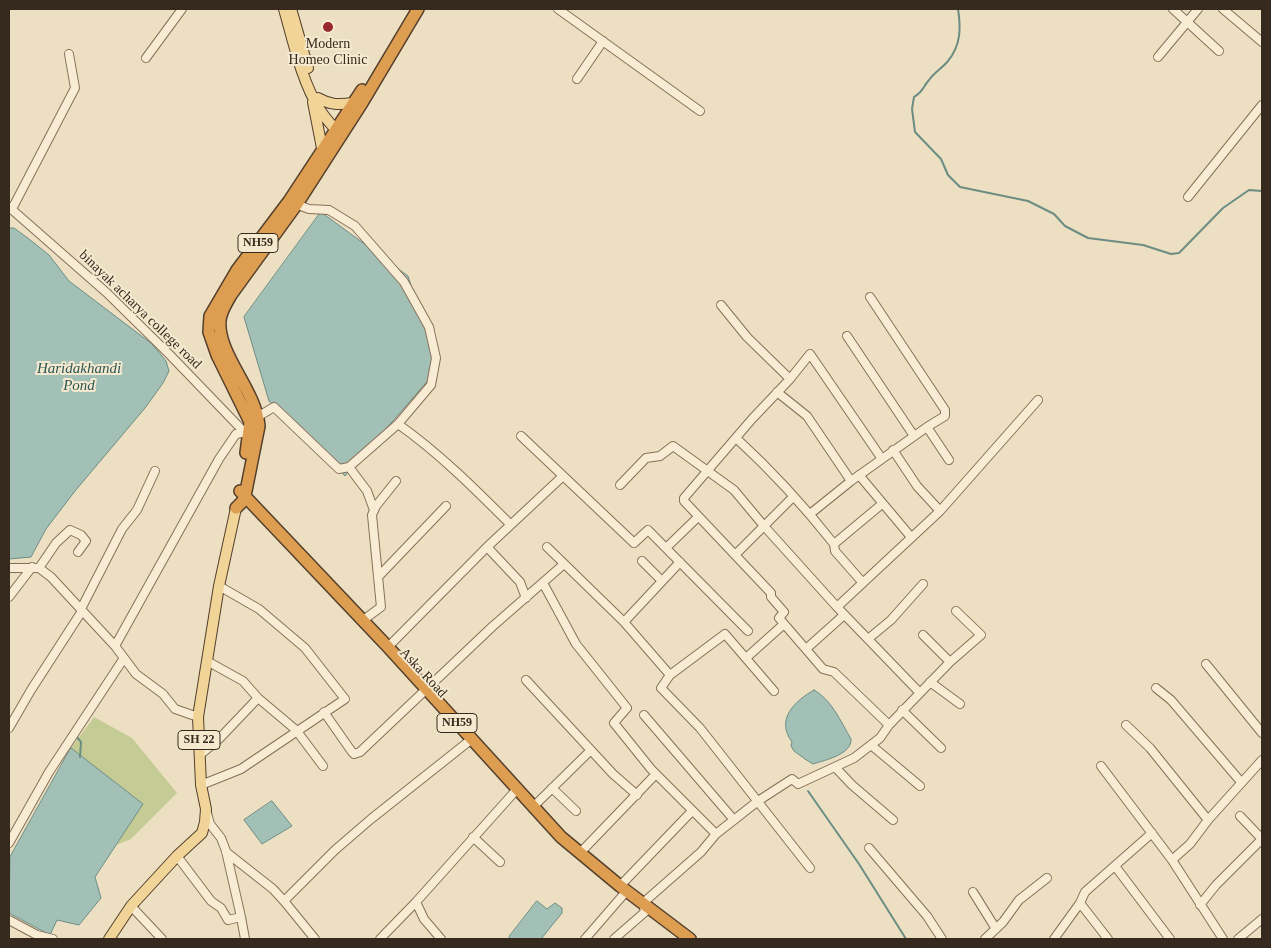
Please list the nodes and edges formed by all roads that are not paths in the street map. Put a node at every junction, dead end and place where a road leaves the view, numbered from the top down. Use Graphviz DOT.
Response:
graph roads {
  1 [pos="171,9"];
  2 [pos="284,9"];
  3 [pos="291,9"];
  4 [pos="411,9"];
  5 [pos="418,9"];
  6 [pos="558,9"];
  7 [pos="1173,9"];
  8 [pos="1198,9"];
  9 [pos="1223,9"];
  10 [pos="180,12"];
  11 [pos="1187,22"];
  12 [pos="603,41"];
  13 [pos="1262,42"];
  14 [pos="1219,51"];
  15 [pos="69,54"];
  16 [pos="1158,57"];
  17 [pos="146,58"];
  18 [pos="577,79"];
  19 [pos="315,98"];
  20 [pos="353,103"];
  21 [pos="1262,105"];
  22 [pos="700,111"];
  23 [pos="339,130"];
  24 [pos="322,148"];
  25 [pos="1188,196"];
  26 [pos="293,202"];
  27 [pos="10,208"];
  28 [pos="870,297"];
  29 [pos="721,305"];
  30 [pos="847,336"];
  31 [pos="790,379"];
  32 [pos="777,392"];
  33 [pos="1038,400"];
  34 [pos="398,424"];
  35 [pos="927,427"];
  36 [pos="250,428"];
  37 [pos="522,436"];
  38 [pos="914,436"];
  39 [pos="736,438"];
  40 [pos="893,450"];
  41 [pos="882,459"];
  42 [pos="949,460"];
  43 [pos="349,467"];
  44 [pos="155,471"];
  45 [pos="707,471"];
  46 [pos="859,475"];
  47 [pos="563,476"];
  48 [pos="396,481"];
  49 [pos="851,481"];
  50 [pos="620,485"];
  51 [pos="793,497"];
  52 [pos="240,499"];
  53 [pos="882,504"];
  54 [pos="446,506"];
  55 [pos="374,510"];
  56 [pos="940,511"];
  57 [pos="810,514"];
  58 [pos="698,517"];
  59 [pos="510,524"];
  60 [pos="764,526"];
  61 [pos="911,537"];
  62 [pos="834,544"];
  63 [pos="487,547"];
  64 [pos="547,547"];
  65 [pos="666,548"];
  66 [pos="78,552"];
  67 [pos="735,555"];
  68 [pos="642,561"];
  69 [pos="680,562"];
  70 [pos="564,564"];
  71 [pos="35,567"];
  72 [pos="9,568"];
  73 [pos="378,577"];
  74 [pos="662,581"];
  75 [pos="543,583"];
  76 [pos="863,584"];
  77 [pos="922,584"];
  78 [pos="219,586"];
  79 [pos="9,597"];
  80 [pos="526,598"];
  81 [pos="837,607"];
  82 [pos="81,610"];
  83 [pos="956,611"];
  84 [pos="844,615"];
  85 [pos="362,621"];
  86 [pos="624,622"];
  87 [pos="784,624"];
  88 [pos="748,631"];
  89 [pos="923,635"];
  90 [pos="868,639"];
  91 [pos="115,646"];
  92 [pos="388,648"];
  93 [pos="806,649"];
  94 [pos="124,658"];
  95 [pos="746,658"];
  96 [pos="207,662"];
  97 [pos="950,662"];
  98 [pos="1206,664"];
  99 [pos="670,675"];
  100 [pos="526,680"];
  101 [pos="930,682"];
  102 [pos="1156,688"];
  103 [pos="774,691"];
  104 [pos="425,692"];
  105 [pos="919,692"];
  106 [pos="258,698"];
  107 [pos="960,704"];
  108 [pos="902,710"];
  109 [pos="324,712"];
  110 [pos="644,715"];
  111 [pos="198,717"];
  112 [pos="889,724"];
  113 [pos="1126,725"];
  114 [pos="9,728"];
  115 [pos="296,730"];
  116 [pos="1262,733"];
  117 [pos="468,742"];
  118 [pos="871,745"];
  119 [pos="941,748"];
  120 [pos="591,750"];
  121 [pos="200,755"];
  122 [pos="1262,760"];
  123 [pos="323,766"];
  124 [pos="1101,766"];
  125 [pos="835,767"];
  126 [pos="656,774"];
  127 [pos="1241,782"];
  128 [pos="201,785"];
  129 [pos="920,786"];
  130 [pos="552,788"];
  131 [pos="516,790"];
  132 [pos="637,795"];
  133 [pos="758,801"];
  134 [pos="534,806"];
  135 [pos="206,809"];
  136 [pos="692,811"];
  137 [pos="576,812"];
  138 [pos="1240,816"];
  139 [pos="734,820"];
  140 [pos="893,820"];
  141 [pos="1208,820"];
  142 [pos="1152,833"];
  143 [pos="716,834"];
  144 [pos="473,837"];
  145 [pos="1262,839"];
  146 [pos="9,843"];
  147 [pos="870,848"];
  148 [pos="226,851"];
  149 [pos="580,853"];
  150 [pos="177,856"];
  151 [pos="1172,860"];
  152 [pos="500,862"];
  153 [pos="1114,866"];
  154 [pos="810,868"];
  155 [pos="1047,878"];
  156 [pos="622,890"];
  157 [pos="973,892"];
  158 [pos="284,901"];
  159 [pos="416,902"];
  160 [pos="1080,902"];
  161 [pos="1200,905"];
  162 [pos="131,906"];
  163 [pos="644,907"];
  164 [pos="241,917"];
  165 [pos="1262,918"];
  166 [pos="9,920"];
  167 [pos="996,929"];
  168 [pos="681,937"];
  169 [pos="53,939"];
  170 [pos="110,939"];
  171 [pos="162,939"];
  172 [pos="245,939"];
  173 [pos="315,939"];
  174 [pos="380,939"];
  175 [pos="441,939"];
  176 [pos="585,939"];
  177 [pos="614,939"];
  178 [pos="942,939"];
  179 [pos="985,939"];
  180 [pos="1054,939"];
  181 [pos="1108,939"];
  182 [pos="1170,939"];
  183 [pos="1223,939"];
  184 [pos="1238,939"];
  1 -- 10 [label="street"];
  2 -- 19 [label="main road"];
  3 -- 19 [label="main road"];
  4 -- 20 [label="highway, NH59"];
  5 -- 23 [label="highway, NH59"];
  6 -- 12 [label="street"];
  7 -- 11 [label="street"];
  8 -- 11 [label="street"];
  9 -- 13 [label="street"];
  10 -- 17 [label="street"];
  11 -- 14 [label="street"];
  11 -- 16 [label="street"];
  12 -- 18 [label="street"];
  12 -- 22 [label="street"];
  15 -- 27 [label="street"];
  19 -- 20 [label="main road"];
  19 -- 23 [label="main road"];
  19 -- 24 [label="main road"];
  20 -- 23 [label="highway, NH59"];
  21 -- 25 [label="street"];
  23 -- 24 [label="highway, NH59"];
  23 -- 26 [label="highway, NH59"];
  24 -- 26 [label="highway, NH59"];
  26 -- 34 [label="street"];
  26 -- 36 [label="highway, NH59"];
  27 -- 36 [label="street, binayak acharya college road"];
  28 -- 35 [label="street"];
  29 -- 31 [label="street"];
  30 -- 38 [label="street"];
  31 -- 32 [label="street"];
  31 -- 41 [label="street"];
  32 -- 39 [label="street"];
  32 -- 49 [label="street"];
  33 -- 56 [label="street"];
  34 -- 43 [label="street"];
  34 -- 59 [label="street"];
  35 -- 38 [label="street"];
  35 -- 42 [label="street"];
  36 -- 43 [label="street"];
  36 -- 52 [label="highway"];
  36 -- 52 [label="highway, NH59"];
  36 -- 91 [label="street"];
  37 -- 47 [label="street"];
  38 -- 40 [label="street"];
  39 -- 45 [label="street"];
  39 -- 51 [label="street"];
  40 -- 41 [label="street"];
  40 -- 56 [label="street"];
  41 -- 46 [label="street"];
  43 -- 55 [label="street"];
  44 -- 82 [label="street"];
  45 -- 50 [label="street"];
  45 -- 58 [label="street"];
  45 -- 60 [label="street"];
  46 -- 49 [label="street"];
  46 -- 53 [label="street"];
  47 -- 59 [label="street"];
  47 -- 65 [label="street"];
  48 -- 55 [label="street"];
  49 -- 57 [label="street"];
  51 -- 57 [label="street"];
  51 -- 60 [label="street"];
  52 -- 78 [label="main road, SH 22"];
  52 -- 85 [label="highway, NH59"];
  52 -- 104 [label="highway, Aska Road / NH59"];
  53 -- 61 [label="street"];
  53 -- 62 [label="street"];
  54 -- 73 [label="street"];
  55 -- 73 [label="street"];
  56 -- 61 [label="street"];
  57 -- 62 [label="street"];
  58 -- 65 [label="street"];
  58 -- 67 [label="street"];
  59 -- 63 [label="street"];
  60 -- 67 [label="street"];
  60 -- 81 [label="street"];
  61 -- 76 [label="street"];
  62 -- 76 [label="street"];
  63 -- 80 [label="street"];
  63 -- 92 [label="street"];
  64 -- 70 [label="street"];
  65 -- 69 [label="street"];
  66 -- 71 [label="street"];
  67 -- 87 [label="street"];
  68 -- 74 [label="street"];
  69 -- 74 [label="street"];
  69 -- 88 [label="street"];
  70 -- 75 [label="street"];
  70 -- 86 [label="street"];
  71 -- 72 [label="street"];
  71 -- 79 [label="street"];
  71 -- 82 [label="street"];
  73 -- 85 [label="street"];
  74 -- 86 [label="street"];
  75 -- 80 [label="street"];
  75 -- 126 [label="street"];
  76 -- 81 [label="street"];
  77 -- 90 [label="street"];
  78 -- 96 [label="main road, SH 22"];
  78 -- 109 [label="street"];
  80 -- 104 [label="street"];
  81 -- 84 [label="street"];
  82 -- 91 [label="street"];
  82 -- 114 [label="street"];
  83 -- 97 [label="street"];
  84 -- 90 [label="street"];
  84 -- 93 [label="street"];
  85 -- 92 [label="highway, NH59"];
  86 -- 99 [label="street"];
  87 -- 93 [label="street"];
  87 -- 95 [label="street"];
  89 -- 97 [label="street"];
  90 -- 105 [label="street"];
  91 -- 94 [label="street"];
  92 -- 104 [label="highway, NH59"];
  93 -- 112 [label="street"];
  94 -- 111 [label="street"];
  94 -- 146 [label="street"];
  95 -- 99 [label="street"];
  95 -- 103 [label="street"];
  96 -- 106 [label="street"];
  96 -- 111 [label="main road, SH 22"];
  97 -- 101 [label="street"];
  98 -- 116 [label="street"];
  99 -- 133 [label="street"];
  100 -- 120 [label="street"];
  101 -- 105 [label="street"];
  101 -- 107 [label="street"];
  102 -- 127 [label="street"];
  104 -- 109 [label="street"];
  104 -- 117 [label="highway, Aska Road / NH59"];
  104 -- 131 [label="highway, NH59"];
  105 -- 108 [label="street"];
  106 -- 115 [label="street"];
  106 -- 121 [label="street"];
  108 -- 112 [label="street"];
  108 -- 119 [label="street"];
  109 -- 115 [label="street"];
  110 -- 139 [label="street"];
  111 -- 121 [label="main road, SH 22"];
  112 -- 118 [label="street"];
  113 -- 141 [label="street"];
  115 -- 123 [label="street"];
  115 -- 128 [label="street"];
  117 -- 131 [label="highway, Aska Road / NH59"];
  117 -- 158 [label="street"];
  118 -- 125 [label="street"];
  118 -- 129 [label="street"];
  120 -- 130 [label="street"];
  120 -- 132 [label="street"];
  121 -- 128 [label="main road, SH 22"];
  122 -- 127 [label="street"];
  124 -- 142 [label="street"];
  125 -- 133 [label="street"];
  125 -- 140 [label="street"];
  126 -- 132 [label="street"];
  126 -- 136 [label="street"];
  127 -- 141 [label="street"];
  128 -- 135 [label="main road, SH 22"];
  130 -- 134 [label="street"];
  130 -- 137 [label="street"];
  131 -- 134 [label="highway, NH59"];
  131 -- 144 [label="street"];
  131 -- 156 [label="highway, Aska Road / NH59"];
  132 -- 149 [label="street"];
  133 -- 139 [label="street"];
  133 -- 154 [label="street"];
  134 -- 149 [label="highway, NH59"];
  135 -- 148 [label="street"];
  135 -- 150 [label="main road, SH 22"];
  136 -- 143 [label="street"];
  136 -- 156 [label="street"];
  138 -- 145 [label="street"];
  139 -- 143 [label="street"];
  141 -- 151 [label="street"];
  142 -- 151 [label="street"];
  142 -- 153 [label="street"];
  143 -- 163 [label="street"];
  144 -- 152 [label="street"];
  144 -- 159 [label="street"];
  145 -- 161 [label="street"];
  147 -- 178 [label="street"];
  148 -- 158 [label="street"];
  148 -- 164 [label="street"];
  149 -- 156 [label="highway, NH59"];
  150 -- 162 [label="main road, SH 22"];
  150 -- 164 [label="street"];
  151 -- 161 [label="street"];
  153 -- 160 [label="street"];
  153 -- 182 [label="street"];
  155 -- 167 [label="street"];
  156 -- 163 [label="highway, Aska Road / NH59"];
  156 -- 176 [label="street"];
  157 -- 167 [label="street"];
  158 -- 173 [label="street"];
  159 -- 174 [label="street"];
  159 -- 175 [label="street"];
  160 -- 180 [label="street"];
  160 -- 181 [label="street"];
  161 -- 183 [label="street"];
  162 -- 170 [label="main road, SH 22"];
  162 -- 171 [label="street"];
  163 -- 168 [label="highway, Aska Road / NH59"];
  163 -- 177 [label="street"];
  164 -- 172 [label="street"];
  165 -- 184 [label="street"];
  166 -- 169 [label="street"];
  167 -- 179 [label="street"];
}
